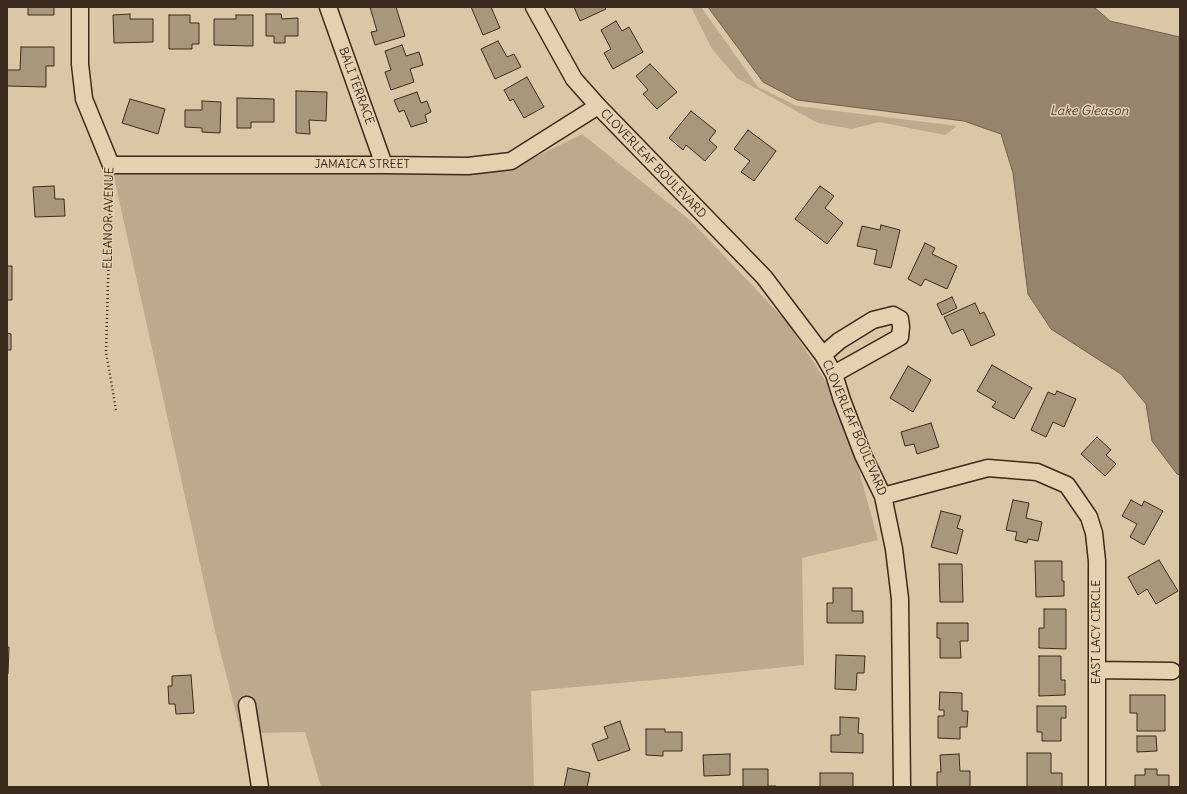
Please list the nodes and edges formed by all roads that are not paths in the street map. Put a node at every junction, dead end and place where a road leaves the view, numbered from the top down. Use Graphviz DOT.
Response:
graph roads {
  1 [pos="80,7"];
  2 [pos="328,7"];
  3 [pos="534,7"];
  4 [pos="598,106"];
  5 [pos="384,165"];
  6 [pos="112,166"];
  7 [pos="823,355"];
  8 [pos="834,374"];
  9 [pos="883,496"];
  10 [pos="1097,670"];
  11 [pos="1172,672"];
  12 [pos="247,705"];
  13 [pos="260,787"];
  14 [pos="902,787"];
  15 [pos="1097,787"];
  1 -- 6 [label="street, ELEANOR AVENUE"];
  2 -- 5 [label="street, BALI TERRACE"];
  3 -- 4 [label="street, CLOVERLEAF BOULEVARD"];
  4 -- 5 [label="street, JAMAICA STREET"];
  4 -- 7 [label="street, CLOVERLEAF BOULEVARD"];
  5 -- 6 [label="street, JAMAICA STREET"];
  7 -- 8 [label="street, CLOVERLEAF BOULEVARD"];
  7 -- 8 [label="street"];
  8 -- 9 [label="street, CLOVERLEAF BOULEVARD"];
  9 -- 10 [label="street, EAST LACY CIRCLE"];
  9 -- 14 [label="street, CLOVERLEAF BOULEVARD"];
  10 -- 11 [label="street"];
  10 -- 15 [label="street, EAST LACY CIRCLE"];
  12 -- 13 [label="street"];
}
